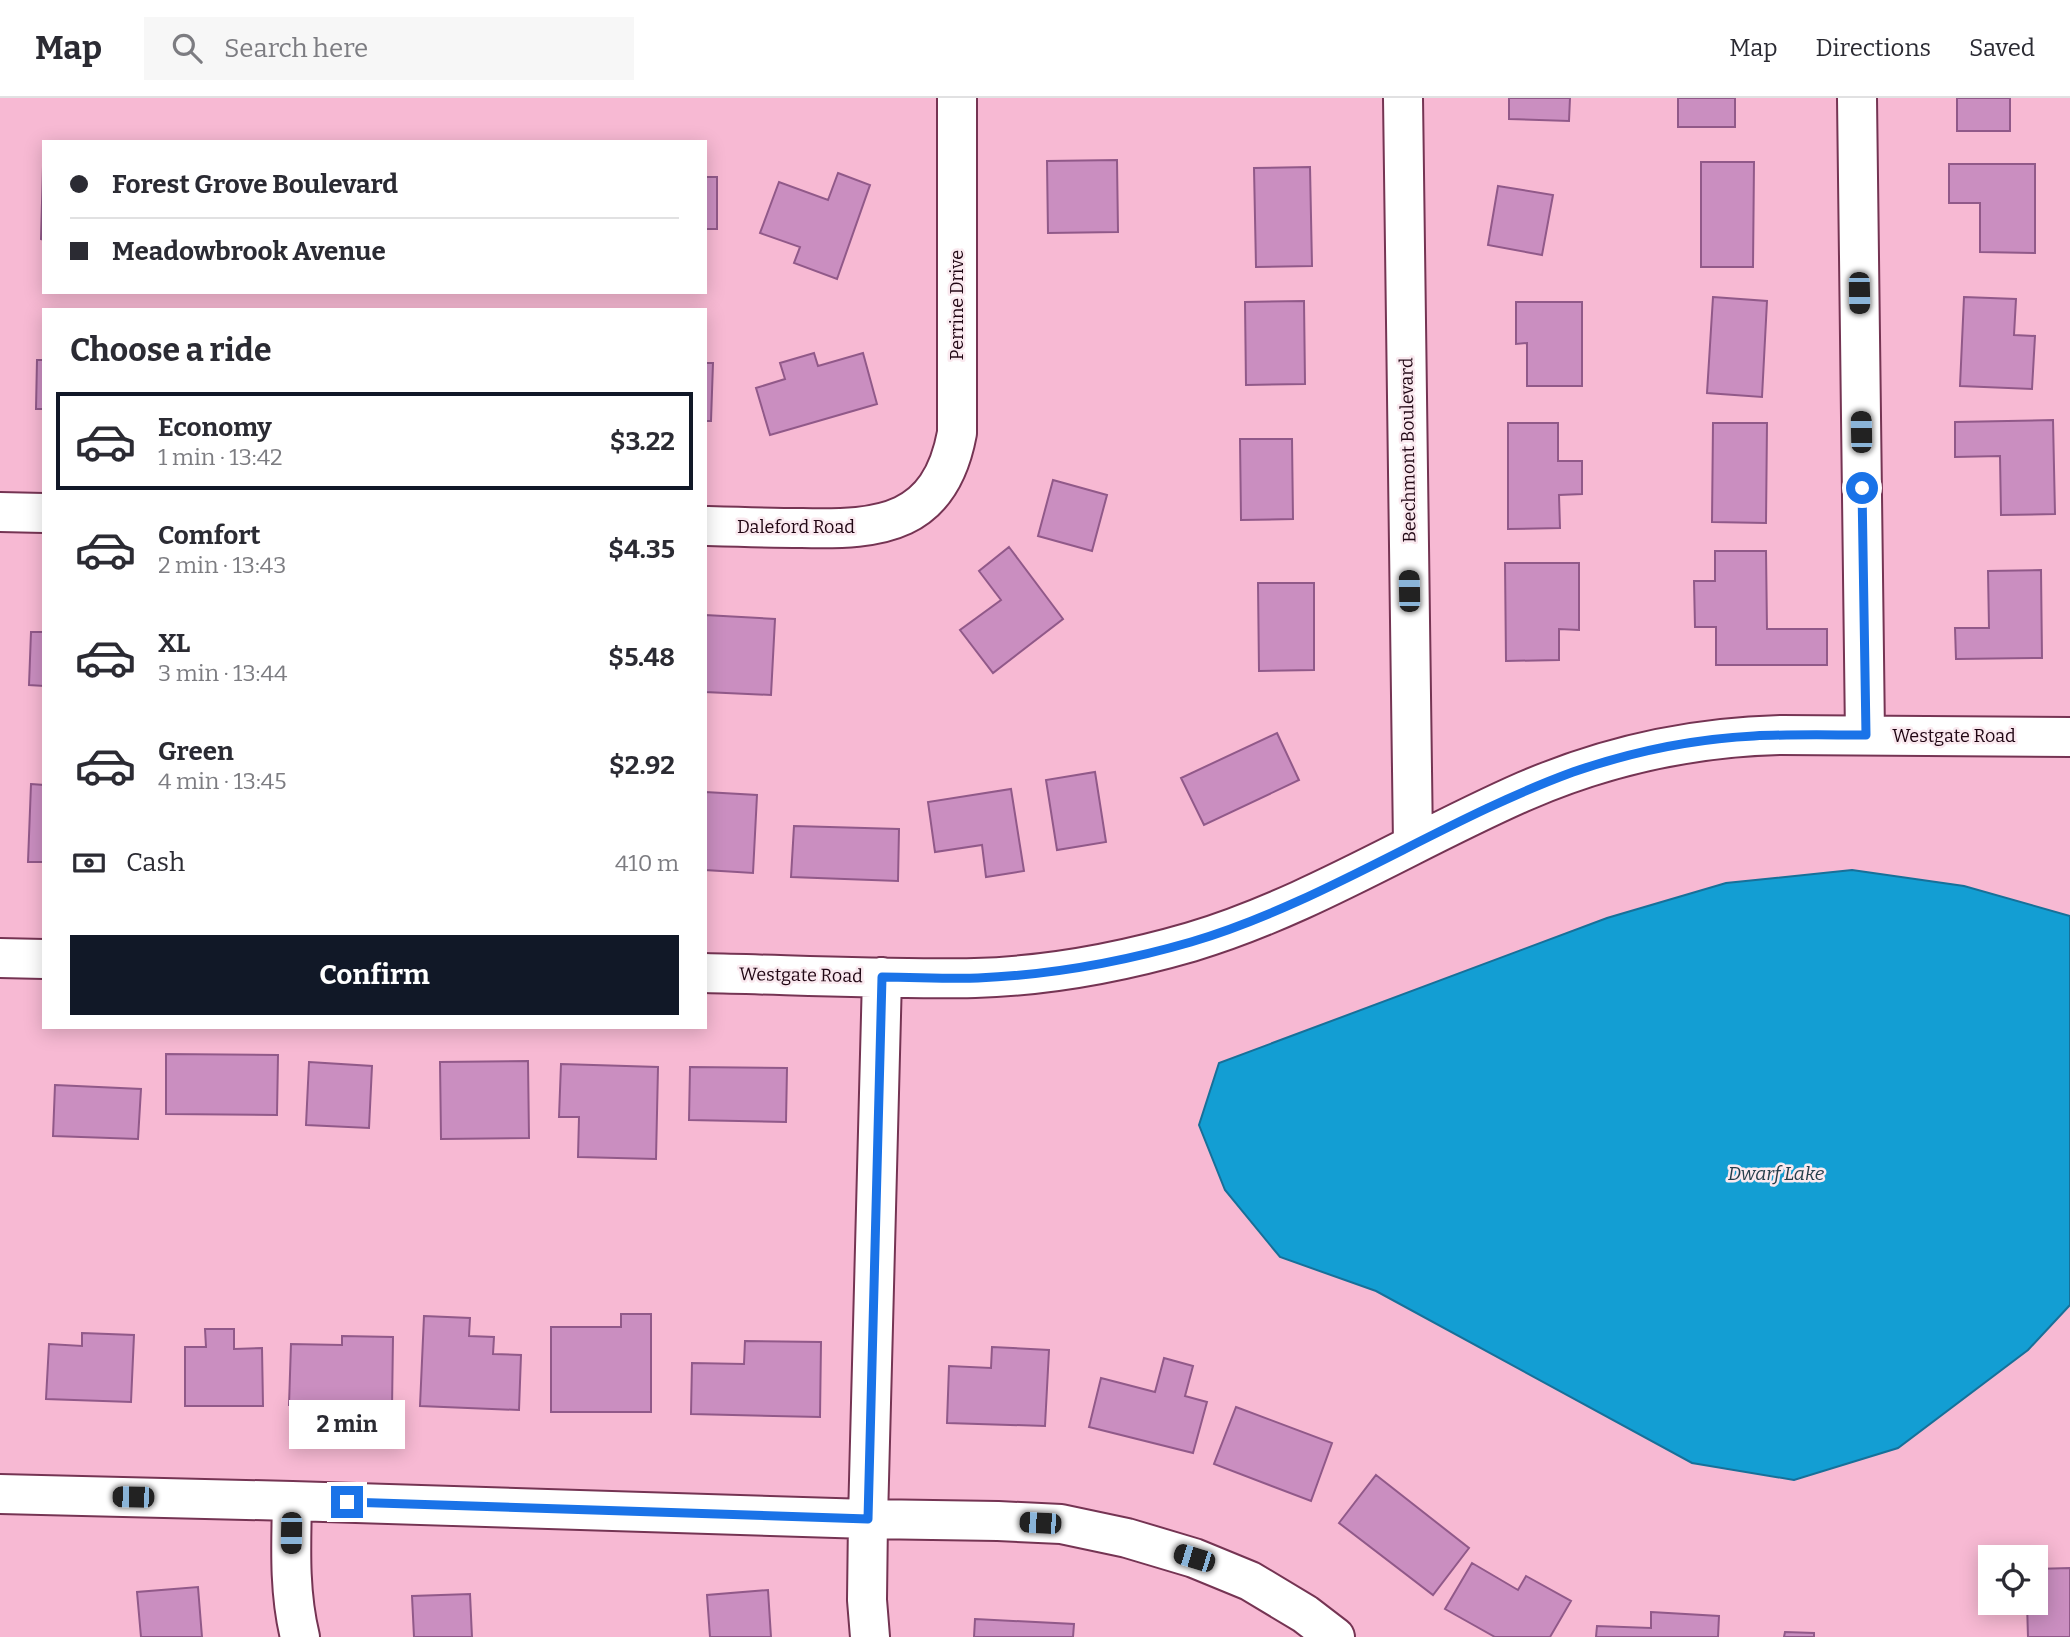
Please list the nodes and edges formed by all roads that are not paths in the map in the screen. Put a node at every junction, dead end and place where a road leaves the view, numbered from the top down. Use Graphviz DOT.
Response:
graph roads {
  1 [pos="957,98"];
  2 [pos="1403,98"];
  3 [pos="1857,98"];
  4 [pos="923,503"];
  5 [pos="0,512"];
  6 [pos="42,513"];
  7 [pos="707,526"];
  8 [pos="1866,735"];
  9 [pos="2070,737"];
  10 [pos="1413,844"];
  11 [pos="0,958"];
  12 [pos="42,959"];
  13 [pos="707,973"];
  14 [pos="882,977"];
  15 [pos="0,1494"];
  16 [pos="292,1501"];
  17 [pos="868,1519"];
  18 [pos="300,1637"];
  19 [pos="870,1637"];
  20 [pos="1335,1637"];
  1 -- 4 [label="street, Perrine Drive"];
  2 -- 10 [label="street, Beechmont Boulevard"];
  3 -- 8 [label="street"];
  4 -- 7 [label="street, Daleford Road"];
  5 -- 6 [label="street"];
  8 -- 9 [label="street, Westgate Road"];
  8 -- 10 [label="street, Westgate Road"];
  10 -- 14 [label="street, Westgate Road"];
  11 -- 12 [label="street"];
  13 -- 14 [label="street, Westgate Road"];
  14 -- 17 [label="street"];
  15 -- 16 [label="street"];
  16 -- 17 [label="street"];
  16 -- 18 [label="street"];
  17 -- 19 [label="street"];
  17 -- 20 [label="street"];
}
